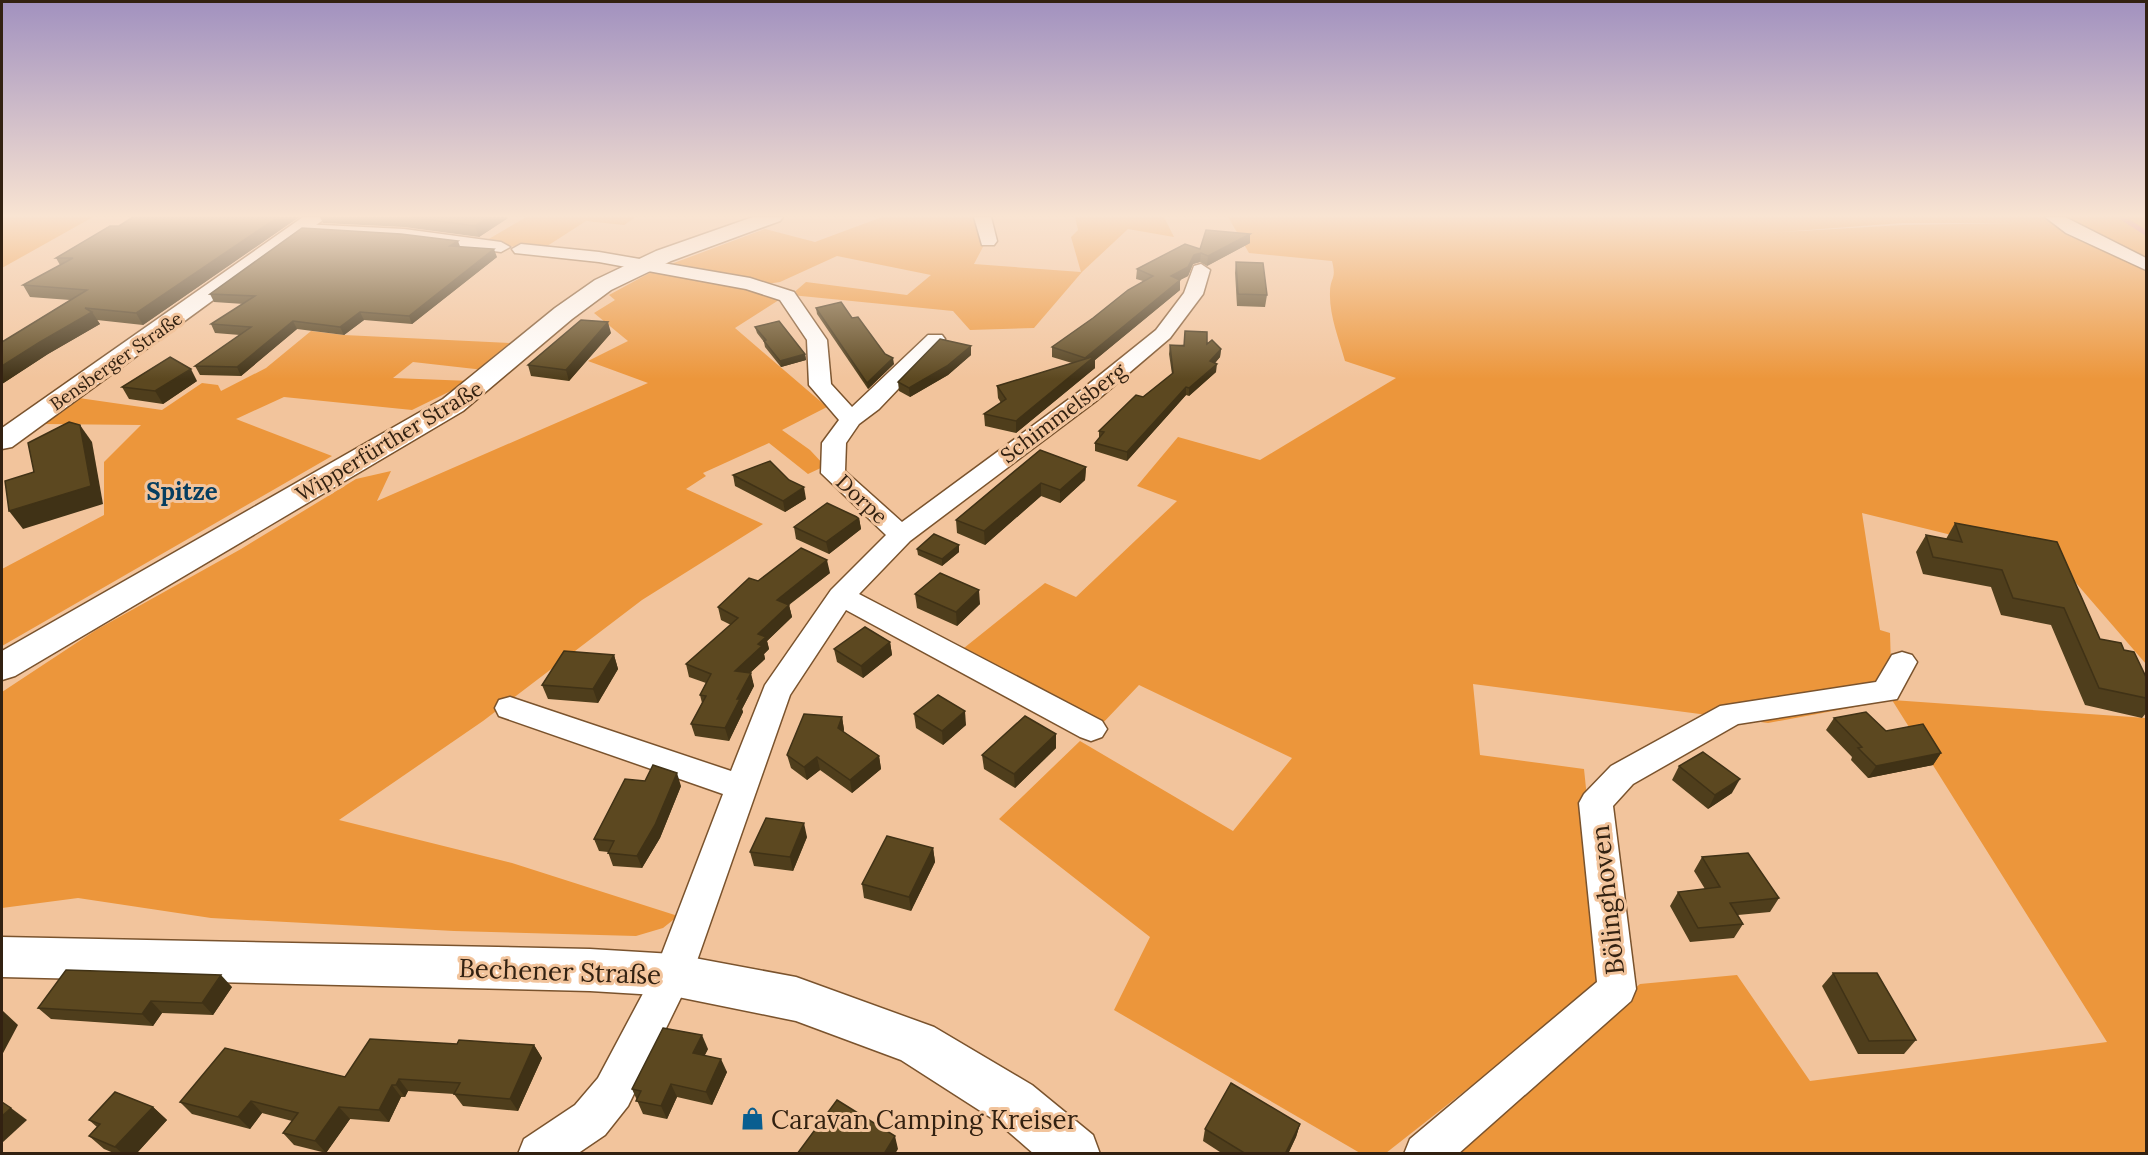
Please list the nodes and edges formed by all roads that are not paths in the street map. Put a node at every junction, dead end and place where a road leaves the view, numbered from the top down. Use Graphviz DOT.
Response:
graph roads {
  1 [pos="1202,270"];
  2 [pos="242,271"];
  3 [pos="633,271"];
  4 [pos="673,271"];
  5 [pos="935,339"];
  6 [pos="852,419"];
  7 [pos="2,441"];
  8 [pos="901,535"];
  9 [pos="841,596"];
  10 [pos="1902,662"];
  11 [pos="2,668"];
  12 [pos="510,708"];
  13 [pos="1091,729"];
  14 [pos="741,787"];
  15 [pos="2,957"];
  16 [pos="673,975"];
  17 [pos="539,1154"];
  18 [pos="1074,1154"];
  19 [pos="1425,1154"];
  1 -- 8 [label="street, Schimmelsberg"];
  2 -- 7 [label="main road, Bensberger Straße"];
  3 -- 11 [label="main road, Wipperfürther Straße"];
  4 -- 6 [label="street"];
  5 -- 6 [label="street, Dorpe"];
  6 -- 8 [label="street, Dorpe"];
  8 -- 9 [label="street, Dorpe"];
  9 -- 13 [label="street"];
  9 -- 14 [label="street, Dorpe"];
  10 -- 19 [label="street, Bölinghoven"];
  12 -- 14 [label="street"];
  14 -- 16 [label="street, Dorpe"];
  15 -- 16 [label="main road, Bechener Straße"];
  16 -- 17 [label="street, Dorpe"];
  16 -- 18 [label="main road, Bechener Straße"];
}
